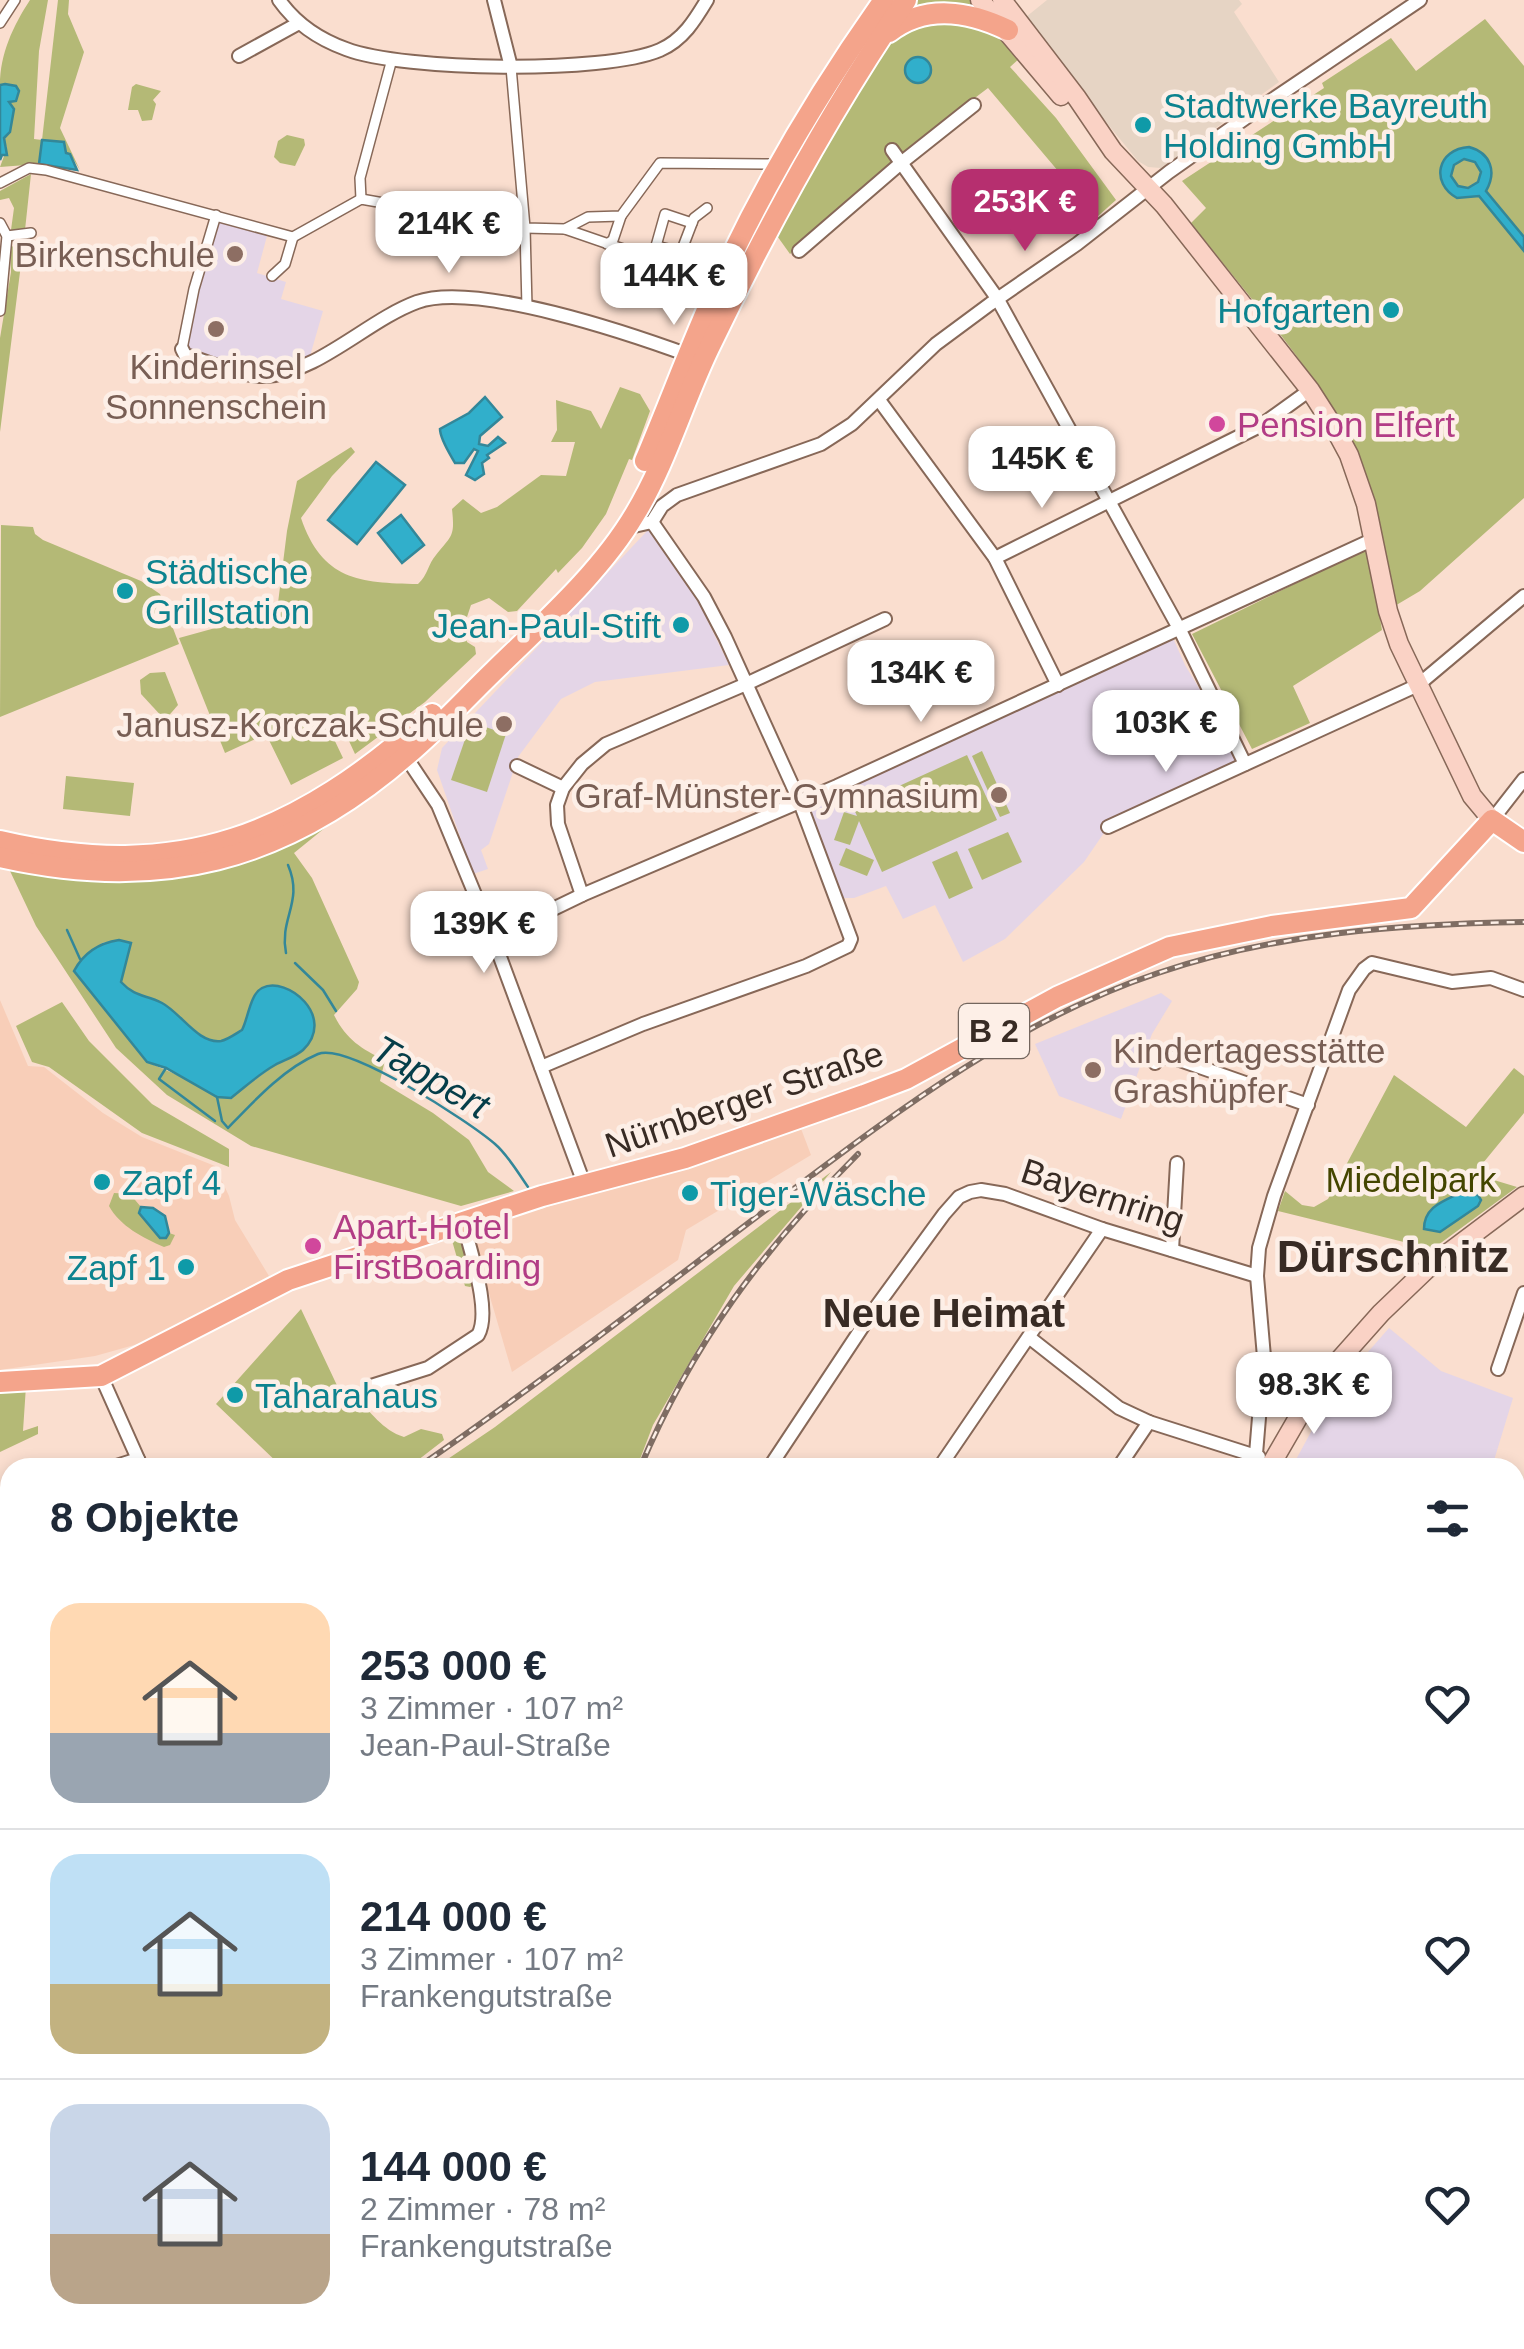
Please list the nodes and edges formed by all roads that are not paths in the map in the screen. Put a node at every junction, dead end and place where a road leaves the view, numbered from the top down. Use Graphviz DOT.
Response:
graph roads {
  1 [pos="14,0"];
  2 [pos="279,0"];
  3 [pos="494,0"];
  4 [pos="707,0"];
  5 [pos="884,0"];
  6 [pos="906,0"];
  7 [pos="980,0"];
  8 [pos="1002,0"];
  9 [pos="1420,0"];
  10 [pos="0,22"];
  11 [pos="299,23"];
  12 [pos="1008,30"];
  13 [pos="879,40"];
  14 [pos="239,56"];
  15 [pos="392,60"];
  16 [pos="510,66"];
  17 [pos="974,105"];
  18 [pos="1091,123"];
  19 [pos="892,150"];
  20 [pos="901,163"];
  21 [pos="771,164"];
  22 [pos="2,178"];
  23 [pos="1149,188"];
  24 [pos="361,199"];
  25 [pos="707,208"];
  26 [pos="216,215"];
  27 [pos="620,216"];
  28 [pos="0,224"];
  29 [pos="692,224"];
  30 [pos="525,228"];
  31 [pos="566,230"];
  32 [pos="31,233"];
  33 [pos="7,236"];
  34 [pos="293,237"];
  35 [pos="607,244"];
  36 [pos="656,246"];
  37 [pos="799,251"];
  38 [pos="272,276"];
  39 [pos="997,298"];
  40 [pos="526,307"];
  41 [pos="0,311"];
  42 [pos="182,349"];
  43 [pos="695,358"];
  44 [pos="1310,390"];
  45 [pos="879,400"];
  46 [pos="1108,503"];
  47 [pos="652,522"];
  48 [pos="626,528"];
  49 [pos="1374,539"];
  50 [pos="996,558"];
  51 [pos="1524,596"];
  52 [pos="885,620"];
  53 [pos="1180,630"];
  54 [pos="744,685"];
  55 [pos="1418,685"];
  56 [pos="1058,686"];
  57 [pos="402,751"];
  58 [pos="1246,764"];
  59 [pos="516,766"];
  60 [pos="1524,779"];
  61 [pos="562,788"];
  62 [pos="799,800"];
  63 [pos="1492,820"];
  64 [pos="1108,827"];
  65 [pos="1524,842"];
  66 [pos="6,851"];
  67 [pos="582,894"];
  68 [pos="492,938"];
  69 [pos="1524,990"];
  70 [pos="1155,1063"];
  71 [pos="541,1068"];
  72 [pos="1308,1105"];
  73 [pos="1178,1162"];
  74 [pos="585,1186"];
  75 [pos="1524,1196"];
  76 [pos="463,1221"];
  77 [pos="1102,1229"];
  78 [pos="1172,1250"];
  79 [pos="1257,1276"];
  80 [pos="1524,1293"];
  81 [pos="1030,1338"];
  82 [pos="1264,1356"];
  83 [pos="1498,1369"];
  84 [pos="101,1376"];
  85 [pos="0,1382"];
  86 [pos="1317,1385"];
  87 [pos="368,1388"];
  88 [pos="1149,1422"];
  89 [pos="138,1458"];
  90 [pos="777,1458"];
  91 [pos="946,1458"];
  92 [pos="1125,1458"];
  93 [pos="1251,1458"];
  94 [pos="1265,1458"];
  95 [pos="1268,1458"];
  1 -- 10 [label="street"];
  2 -- 11 [label="street"];
  3 -- 16 [label="street"];
  4 -- 16 [label="street"];
  5 -- 43 [label="main road"];
  6 -- 13 [label="main road"];
  7 -- 12 [label="main road"];
  8 -- 18 [label="main road"];
  9 -- 23 [label="street"];
  11 -- 14 [label="street"];
  11 -- 15 [label="street"];
  12 -- 13 [label="main road"];
  12 -- 18 [label="main road"];
  13 -- 43 [label="main road"];
  15 -- 16 [label="street"];
  15 -- 24 [label="street"];
  16 -- 30 [label="street"];
  17 -- 20 [label="street"];
  18 -- 23 [label="main road"];
  19 -- 20 [label="street"];
  20 -- 37 [label="street"];
  20 -- 39 [label="street"];
  21 -- 27 [label="street"];
  22 -- 26 [label="street"];
  23 -- 39 [label="street"];
  23 -- 44 [label="main road"];
  24 -- 30 [label="street"];
  24 -- 34 [label="street"];
  25 -- 29 [label="street"];
  26 -- 34 [label="street"];
  26 -- 42 [label="street"];
  27 -- 31 [label="street"];
  27 -- 35 [label="street"];
  28 -- 33 [label="street"];
  29 -- 36 [label="street"];
  29 -- 36 [label="street"];
  30 -- 31 [label="street"];
  30 -- 40 [label="street"];
  31 -- 35 [label="street"];
  32 -- 33 [label="street"];
  33 -- 41 [label="street"];
  34 -- 38 [label="street"];
  35 -- 36 [label="street"];
  39 -- 45 [label="street"];
  39 -- 46 [label="street"];
  40 -- 42 [label="street"];
  40 -- 43 [label="street"];
  43 -- 48 [label="main road"];
  43 -- 57 [label="main road"];
  44 -- 46 [label="street"];
  44 -- 49 [label="main road"];
  45 -- 47 [label="street"];
  45 -- 50 [label="street"];
  46 -- 50 [label="street"];
  46 -- 53 [label="street"];
  47 -- 48 [label="street"];
  47 -- 54 [label="street"];
  48 -- 57 [label="main road"];
  49 -- 53 [label="street"];
  49 -- 55 [label="main road"];
  50 -- 56 [label="street"];
  51 -- 55 [label="street"];
  52 -- 54 [label="street"];
  53 -- 56 [label="street"];
  53 -- 58 [label="street"];
  54 -- 61 [label="street"];
  54 -- 62 [label="street"];
  55 -- 58 [label="street"];
  55 -- 63 [label="main road"];
  56 -- 62 [label="street"];
  57 -- 66 [label="main road"];
  57 -- 68 [label="street"];
  58 -- 64 [label="street"];
  59 -- 61 [label="street"];
  60 -- 63 [label="street"];
  61 -- 67 [label="street"];
  62 -- 67 [label="street"];
  62 -- 71 [label="street"];
  63 -- 65 [label="main road"];
  63 -- 74 [label="main road, Nürnberger Straße / B 2"];
  67 -- 68 [label="street"];
  68 -- 71 [label="street"];
  69 -- 72 [label="street"];
  70 -- 72 [label="street"];
  71 -- 74 [label="street"];
  72 -- 79 [label="street"];
  73 -- 78 [label="street"];
  74 -- 76 [label="main road, Nürnberger Straße / B 2"];
  75 -- 86 [label="main road"];
  76 -- 84 [label="main road, Nürnberger Straße / B 2"];
  76 -- 87 [label="street"];
  77 -- 78 [label="street, Bayernring"];
  77 -- 81 [label="street"];
  77 -- 90 [label="street, Bayernring"];
  78 -- 79 [label="street, Bayernring"];
  79 -- 82 [label="street"];
  80 -- 83 [label="street"];
  81 -- 88 [label="street"];
  81 -- 91 [label="street"];
  82 -- 86 [label="street"];
  82 -- 94 [label="street"];
  84 -- 85 [label="main road, Nürnberger Straße / B 2"];
  84 -- 89 [label="street"];
  86 -- 95 [label="main road"];
  88 -- 92 [label="street"];
  88 -- 93 [label="street"];
}
